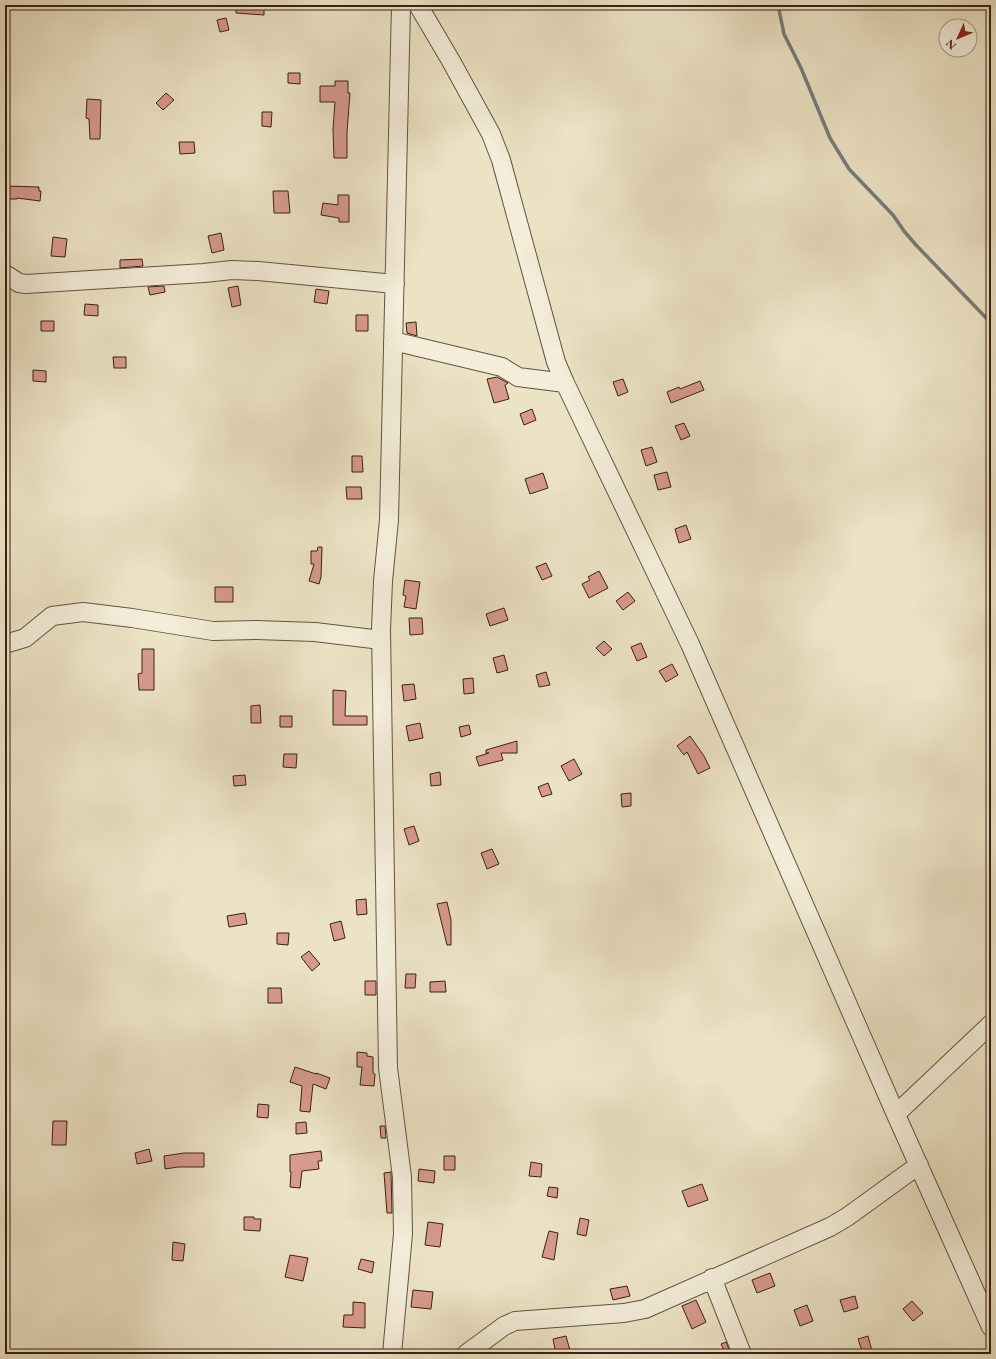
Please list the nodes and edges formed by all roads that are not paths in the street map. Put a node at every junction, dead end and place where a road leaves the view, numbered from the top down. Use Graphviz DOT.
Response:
graph roads {
  1 [pos="401,5"];
  2 [pos="418,5"];
  3 [pos="5,274"];
  4 [pos="395,284"];
  5 [pos="393,341"];
  6 [pos="565,383"];
  7 [pos="381,640"];
  8 [pos="5,644"];
  9 [pos="991,1024"];
  10 [pos="896,1114"];
  11 [pos="919,1166"];
  12 [pos="712,1278"];
  13 [pos="991,1326"];
  14 [pos="392,1354"];
  15 [pos="466,1354"];
  16 [pos="742,1354"];
  1 -- 4 [label="street"];
  2 -- 6 [label="street"];
  3 -- 4 [label="street"];
  4 -- 5 [label="street"];
  5 -- 6 [label="street"];
  5 -- 7 [label="street"];
  6 -- 10 [label="street"];
  7 -- 8 [label="street"];
  7 -- 14 [label="street"];
  9 -- 10 [label="street"];
  10 -- 11 [label="street"];
  11 -- 12 [label="street"];
  11 -- 13 [label="street"];
  12 -- 15 [label="street"];
  12 -- 16 [label="street"];
}
